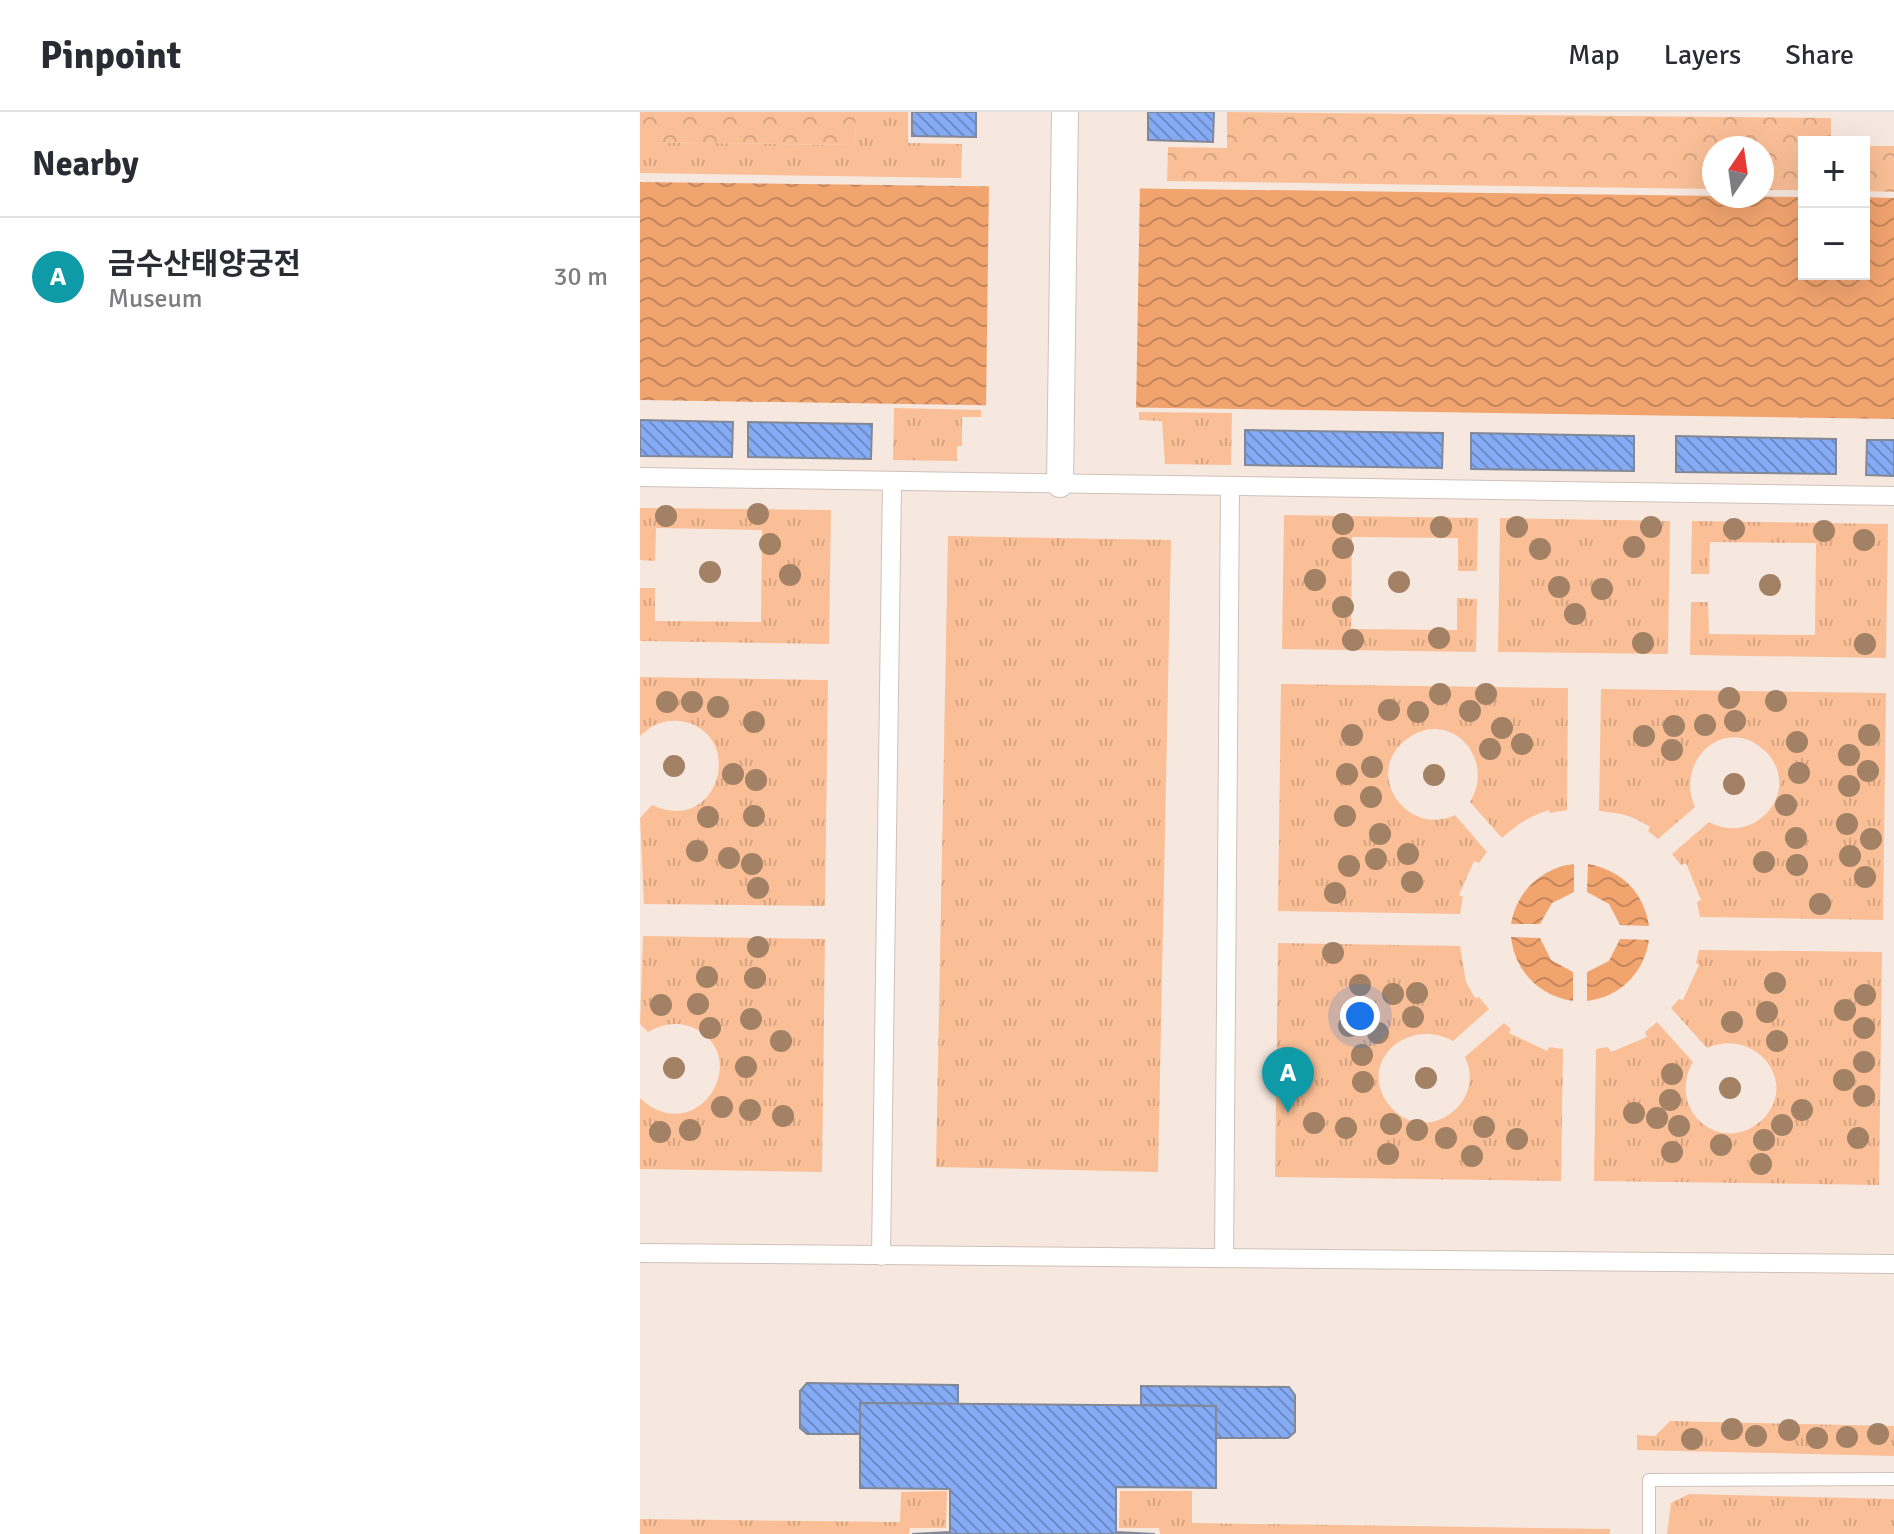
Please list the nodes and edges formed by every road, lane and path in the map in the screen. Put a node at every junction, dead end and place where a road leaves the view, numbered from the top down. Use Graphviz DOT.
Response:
graph roads {
  1 [pos="1065,112"];
  2 [pos="640,477"];
  3 [pos="892,482"];
  4 [pos="1060,484"];
  5 [pos="1230,488"];
  6 [pos="1894,496"];
  7 [pos="640,1253"];
  8 [pos="881,1256"];
  9 [pos="1224,1258"];
  10 [pos="1894,1264"];
  11 [pos="1894,1479"];
  12 [pos="1649,1534"];
  1 -- 4 [label="street"];
  2 -- 3 [label="street"];
  3 -- 4 [label="street"];
  3 -- 8 [label="street"];
  4 -- 5 [label="street"];
  5 -- 6 [label="street"];
  5 -- 9 [label="street"];
  7 -- 8 [label="street"];
  8 -- 9 [label="street"];
  9 -- 10 [label="street"];
  11 -- 12 [label="lane"];
}
